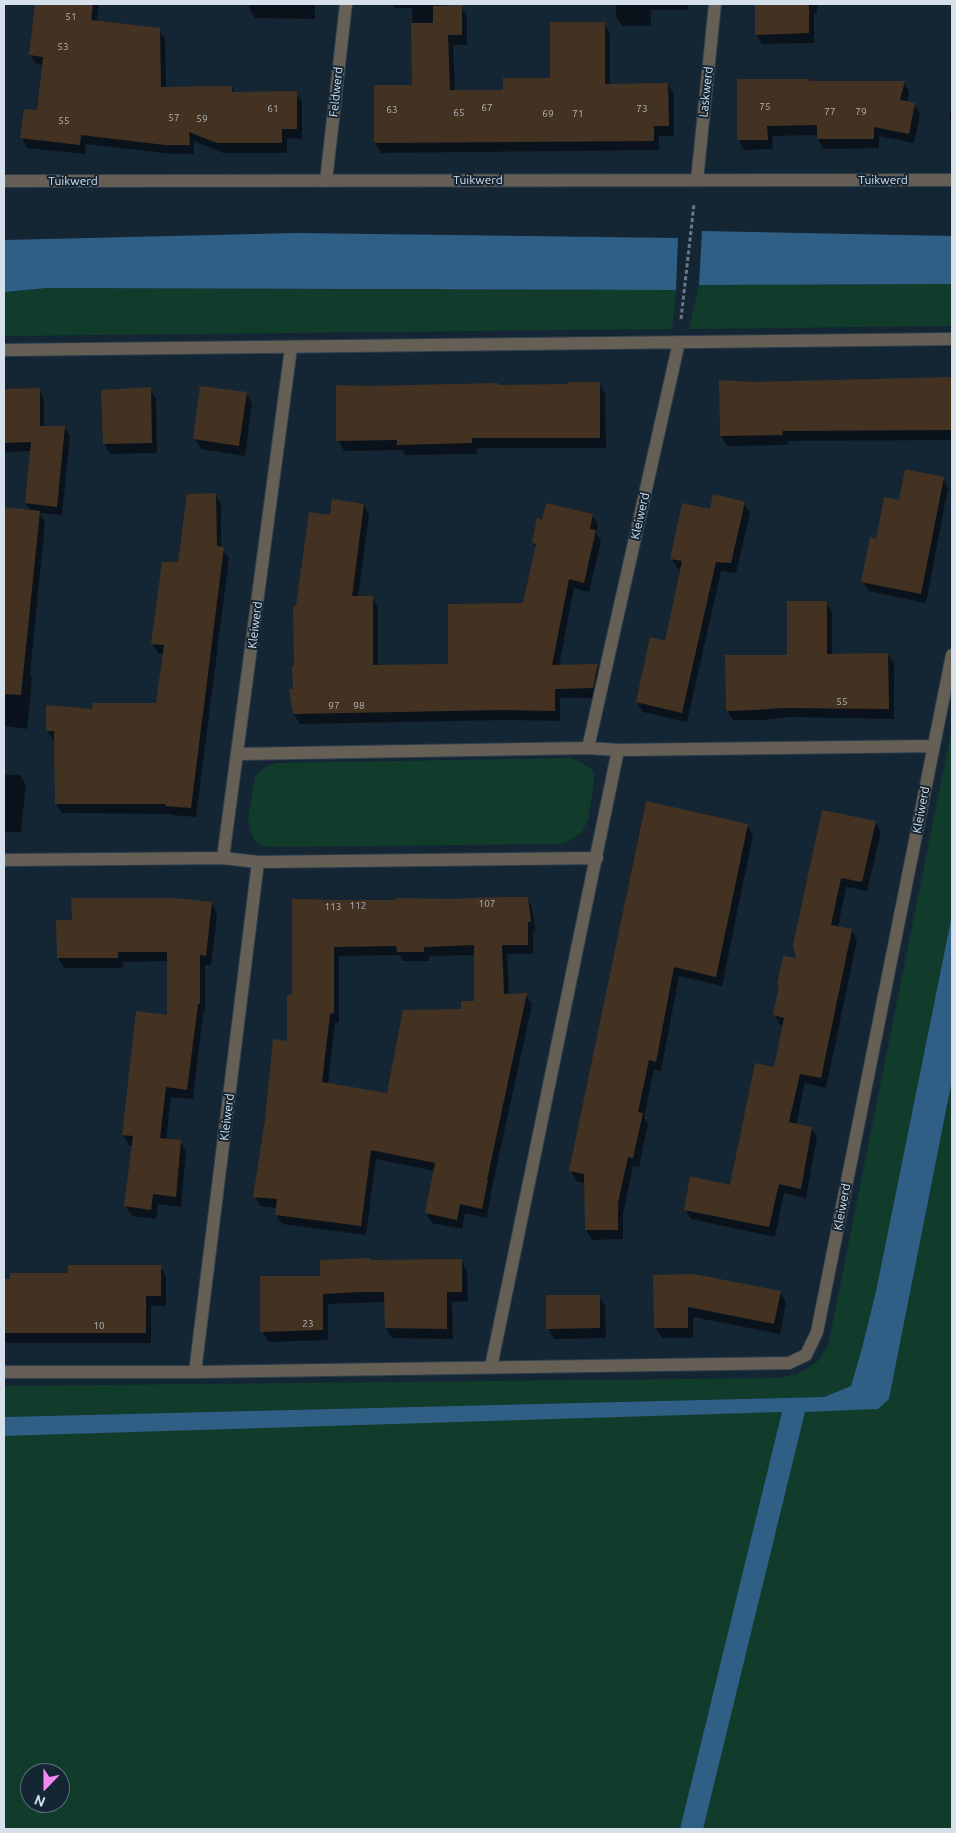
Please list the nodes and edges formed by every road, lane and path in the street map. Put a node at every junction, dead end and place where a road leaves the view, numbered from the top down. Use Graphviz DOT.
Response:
graph roads {
  1 [pos="346,4"];
  2 [pos="715,4"];
  3 [pos="697,180"];
  4 [pos="952,180"];
  5 [pos="4,181"];
  6 [pos="326,181"];
  7 [pos="952,339"];
  8 [pos="679,342"];
  9 [pos="291,348"];
  10 [pos="4,350"];
  11 [pos="952,655"];
  12 [pos="934,746"];
  13 [pos="588,748"];
  14 [pos="618,750"];
  15 [pos="238,754"];
  16 [pos="223,858"];
  17 [pos="597,858"];
  18 [pos="4,860"];
  19 [pos="258,862"];
  20 [pos="492,1367"];
  21 [pos="4,1372"];
  22 [pos="195,1372"];
  1 -- 6 [label="street, Feldwerd"];
  2 -- 3 [label="street, Laskwerd"];
  3 -- 4 [label="street, Tuikwerd"];
  3 -- 6 [label="street, Tuikwerd"];
  3 -- 8 [label="path"];
  5 -- 6 [label="street, Tuikwerd"];
  7 -- 8 [label="street"];
  8 -- 9 [label="street"];
  8 -- 13 [label="street, Kleiwerd"];
  9 -- 10 [label="street"];
  9 -- 15 [label="street, Kleiwerd"];
  11 -- 12 [label="street, Kleiwerd"];
  12 -- 14 [label="street"];
  12 -- 20 [label="street, Kleiwerd"];
  13 -- 14 [label="street"];
  13 -- 15 [label="street"];
  14 -- 17 [label="street"];
  15 -- 16 [label="street, Kleiwerd"];
  16 -- 18 [label="street"];
  16 -- 19 [label="street"];
  17 -- 19 [label="street"];
  17 -- 20 [label="street"];
  19 -- 22 [label="street, Kleiwerd"];
  20 -- 22 [label="street, Kleiwerd"];
  21 -- 22 [label="street, Kleiwerd"];
}
